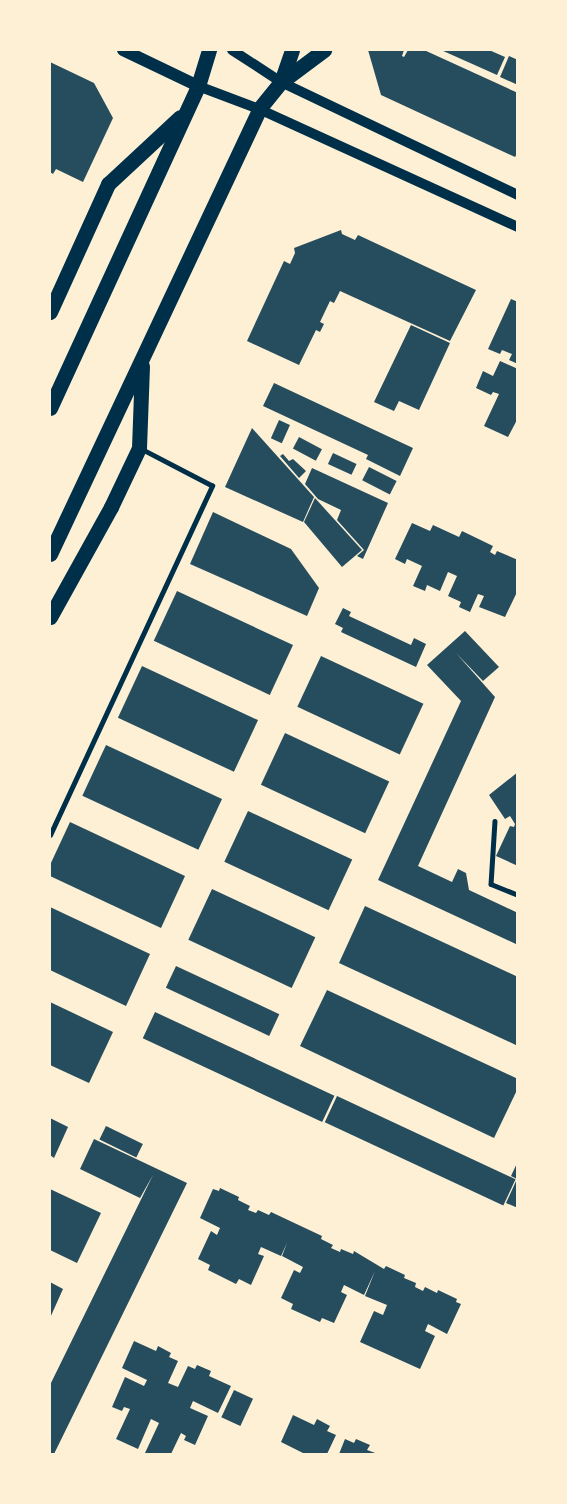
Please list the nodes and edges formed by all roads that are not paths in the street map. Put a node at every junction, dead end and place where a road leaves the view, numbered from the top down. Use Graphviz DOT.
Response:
graph roads {
  1 [pos="123,50"];
  2 [pos="209,50"];
  3 [pos="232,50"];
  4 [pos="292,50"];
  5 [pos="324,50"];
  6 [pos="281,82"];
  7 [pos="198,86"];
  8 [pos="259,109"];
  9 [pos="187,111"];
  10 [pos="518,195"];
  11 [pos="518,227"];
  12 [pos="50,312"];
  13 [pos="142,359"];
  14 [pos="50,408"];
  15 [pos="139,448"];
  16 [pos="50,554"];
  17 [pos="50,617"];
  18 [pos="495,821"];
  19 [pos="50,835"];
  20 [pos="518,895"];
  1 -- 7 [label="main road"];
  2 -- 7 [label="main road"];
  3 -- 6 [label="street"];
  4 -- 6 [label="main road"];
  5 -- 6 [label="main road"];
  6 -- 8 [label="main road"];
  6 -- 10 [label="street"];
  7 -- 8 [label="street"];
  7 -- 9 [label="main road"];
  8 -- 11 [label="street"];
  8 -- 13 [label="main road"];
  9 -- 12 [label="main road"];
  9 -- 14 [label="main road"];
  13 -- 15 [label="main road"];
  13 -- 16 [label="main road"];
  15 -- 17 [label="main road"];
  15 -- 19 [label="lane"];
  18 -- 20 [label="lane"];
}
